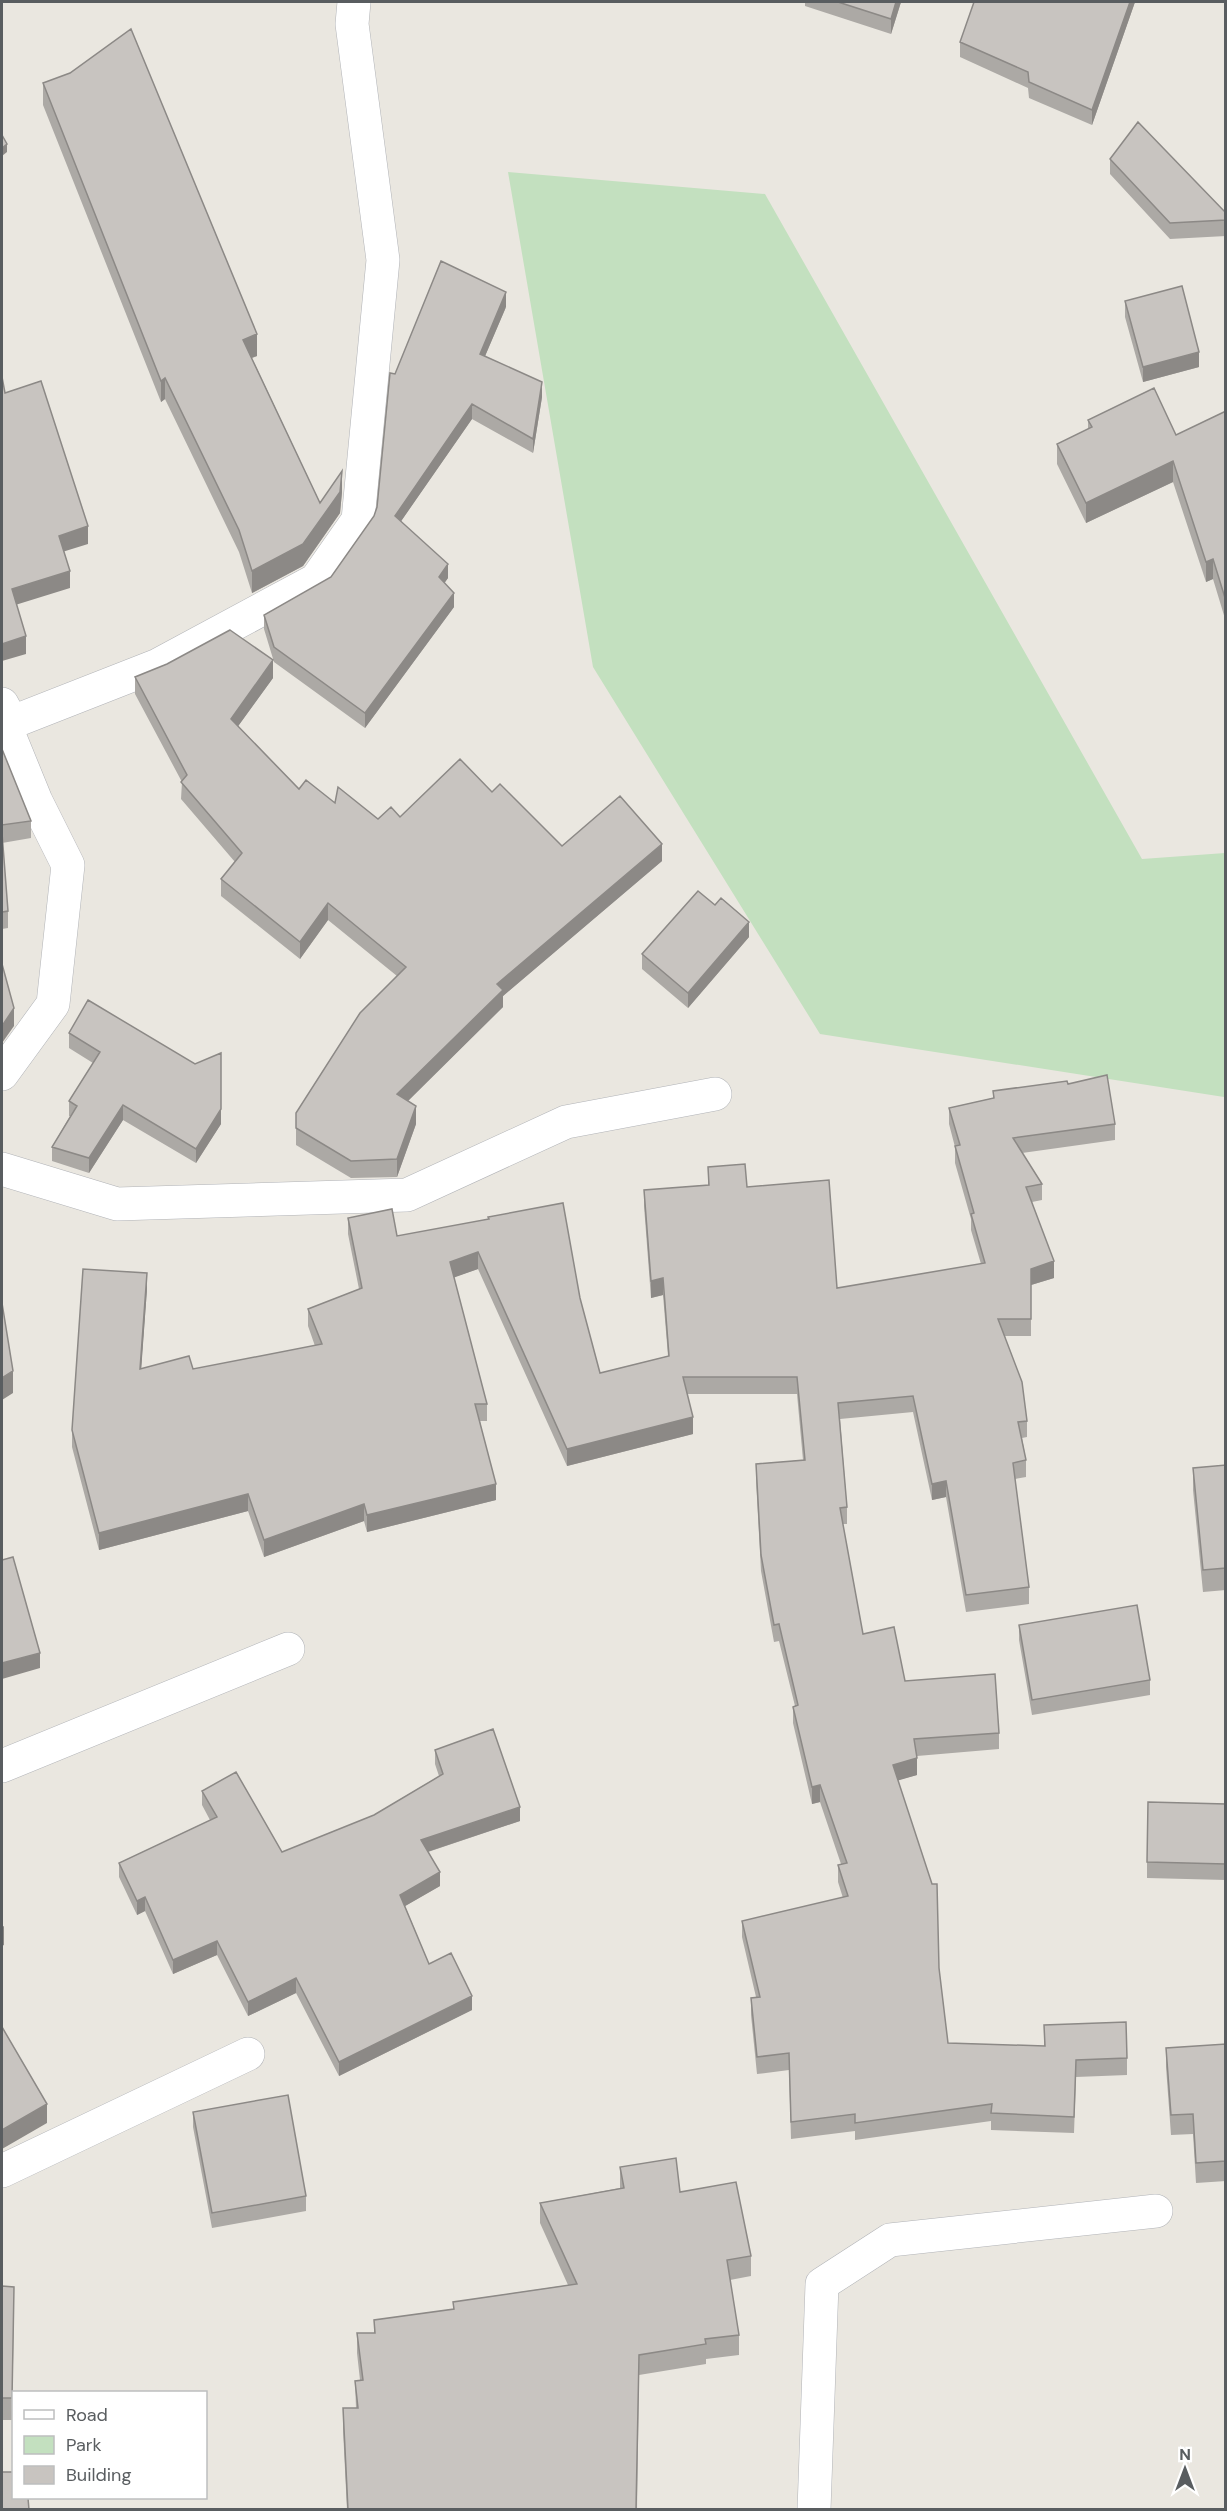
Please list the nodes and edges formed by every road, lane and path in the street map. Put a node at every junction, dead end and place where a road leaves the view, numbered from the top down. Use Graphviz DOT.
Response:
graph roads {
  1 [pos="354,2"];
  2 [pos="3,713"];
  3 [pos="2,1074"];
  4 [pos="715,1094"];
  5 [pos="2,1169"];
  6 [pos="288,1649"];
  7 [pos="2,1766"];
  8 [pos="248,2054"];
  9 [pos="2,2171"];
  10 [pos="1156,2211"];
  11 [pos="814,2510"];
  1 -- 2 [label="street"];
  2 -- 3 [label="street"];
  4 -- 5 [label="street"];
  6 -- 7 [label="street"];
  8 -- 9 [label="street"];
  10 -- 11 [label="street"];
}
